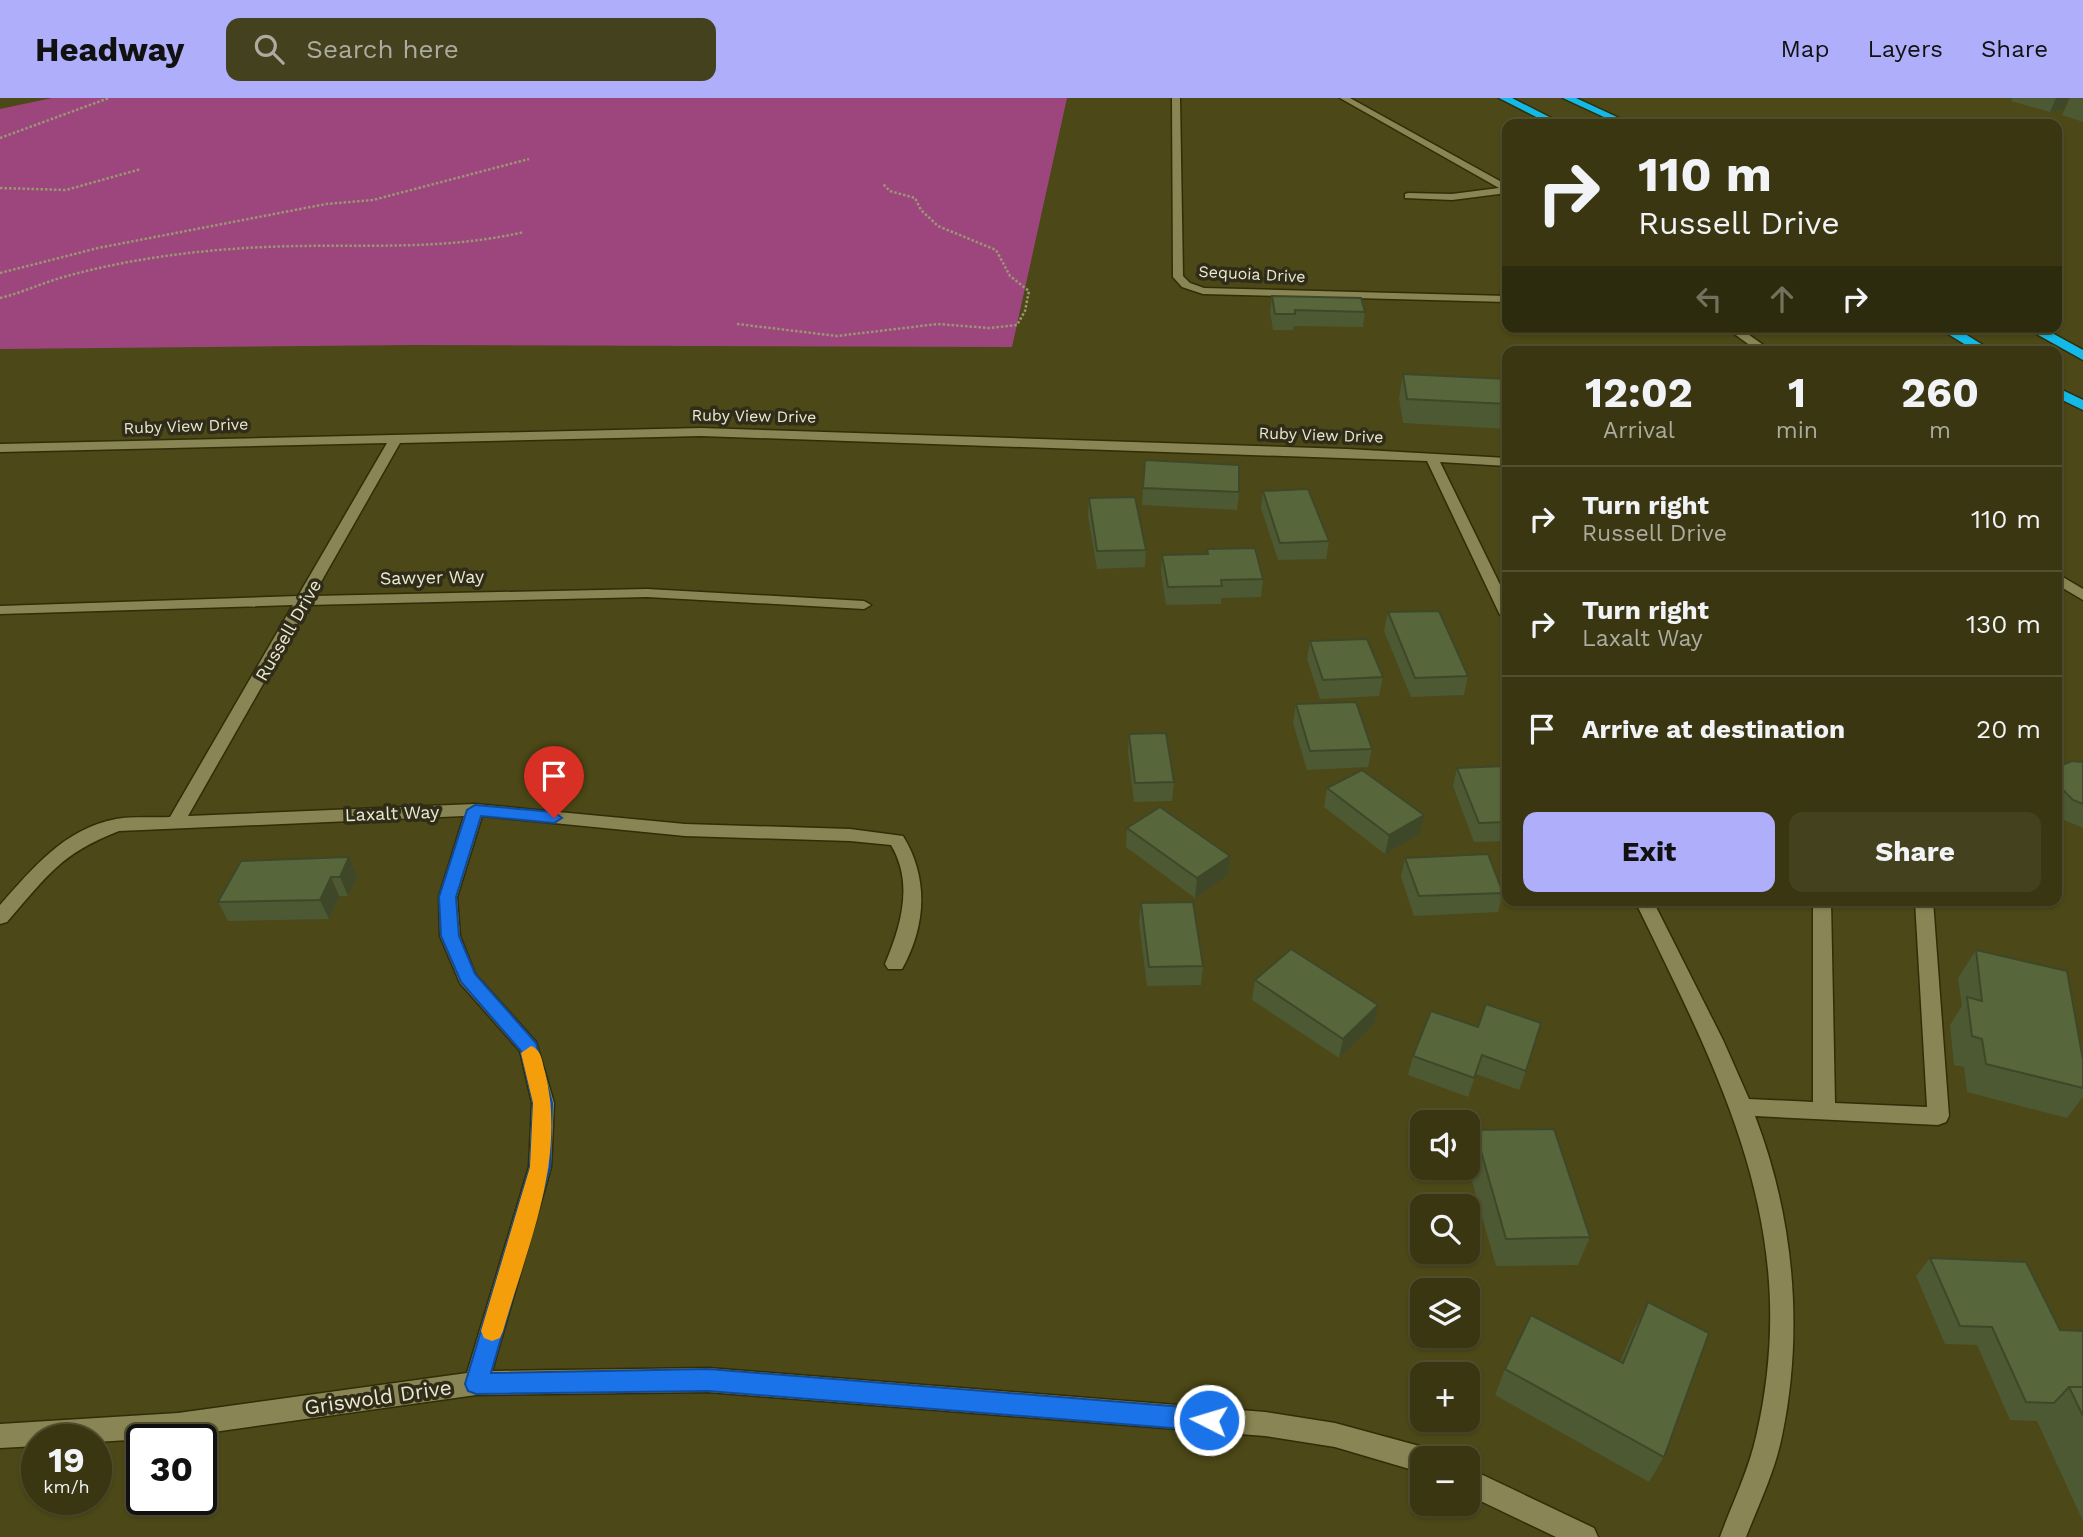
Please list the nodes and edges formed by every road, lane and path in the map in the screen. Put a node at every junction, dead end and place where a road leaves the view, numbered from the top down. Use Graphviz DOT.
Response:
graph roads {
  1 [pos="109,98"];
  2 [pos="1176,98"];
  3 [pos="1344,98"];
  4 [pos="1504,98"];
  5 [pos="1568,98"];
  6 [pos="1581,98"];
  7 [pos="1548,119"];
  8 [pos="1617,119"];
  9 [pos="1620,119"];
  10 [pos="0,138"];
  11 [pos="529,159"];
  12 [pos="141,169"];
  13 [pos="883,184"];
  14 [pos="1502,186"];
  15 [pos="0,188"];
  16 [pos="1502,190"];
  17 [pos="1408,196"];
  18 [pos="524,232"];
  19 [pos="0,273"];
  20 [pos="0,298"];
  21 [pos="1502,299"];
  22 [pos="737,324"];
  23 [pos="1739,333"];
  24 [pos="1954,333"];
  25 [pos="2042,333"];
  26 [pos="1758,346"];
  27 [pos="1977,346"];
  28 [pos="2083,356"];
  29 [pos="2062,394"];
  30 [pos="2083,406"];
  31 [pos="397,438"];
  32 [pos="0,448"];
  33 [pos="1431,457"];
  34 [pos="1502,462"];
  35 [pos="2062,581"];
  36 [pos="2083,596"];
  37 [pos="306,600"];
  38 [pos="1502,601"];
  39 [pos="864,605"];
  40 [pos="0,610"];
  41 [pos="475,810"];
  42 [pos="176,822"];
  43 [pos="1646,906"];
  44 [pos="1822,906"];
  45 [pos="1924,906"];
  46 [pos="0,917"];
  47 [pos="895,964"];
  48 [pos="1741,1107"];
  49 [pos="1824,1111"];
  50 [pos="476,1384"];
  51 [pos="0,1436"];
  52 [pos="1410,1456"];
  53 [pos="1480,1487"];
  54 [pos="1585,1537"];
  55 [pos="1733,1537"];
  1 -- 10 [label="path"];
  2 -- 21 [label="street, Sequoia Drive"];
  3 -- 14 [label="street"];
  4 -- 7 [label="highway"];
  5 -- 8 [label="highway"];
  6 -- 9 [label="highway"];
  11 -- 19 [label="path"];
  12 -- 15 [label="path"];
  13 -- 22 [label="path"];
  16 -- 17 [label="street"];
  18 -- 20 [label="path"];
  23 -- 26 [label="street"];
  24 -- 27 [label="highway"];
  25 -- 28 [label="highway"];
  29 -- 30 [label="highway"];
  31 -- 32 [label="street, Ruby View Drive"];
  31 -- 33 [label="street, Ruby View Drive"];
  31 -- 37 [label="street, Russell Drive"];
  33 -- 34 [label="street, Ruby View Drive"];
  33 -- 38 [label="street"];
  35 -- 36 [label="street"];
  37 -- 39 [label="street, Sawyer Way"];
  37 -- 40 [label="street, Sawyer Way"];
  37 -- 42 [label="street, Russell Drive"];
  41 -- 42 [label="street, Laxalt Way"];
  41 -- 47 [label="street, Laxalt Way"];
  41 -- 50 [label="street"];
  42 -- 46 [label="street, Laxalt Way"];
  43 -- 48 [label="street"];
  44 -- 49 [label="street"];
  45 -- 49 [label="street"];
  48 -- 49 [label="street"];
  48 -- 55 [label="street"];
  50 -- 51 [label="street, Griswold Drive"];
  50 -- 52 [label="street, Griswold Drive"];
  53 -- 54 [label="street"];
}
